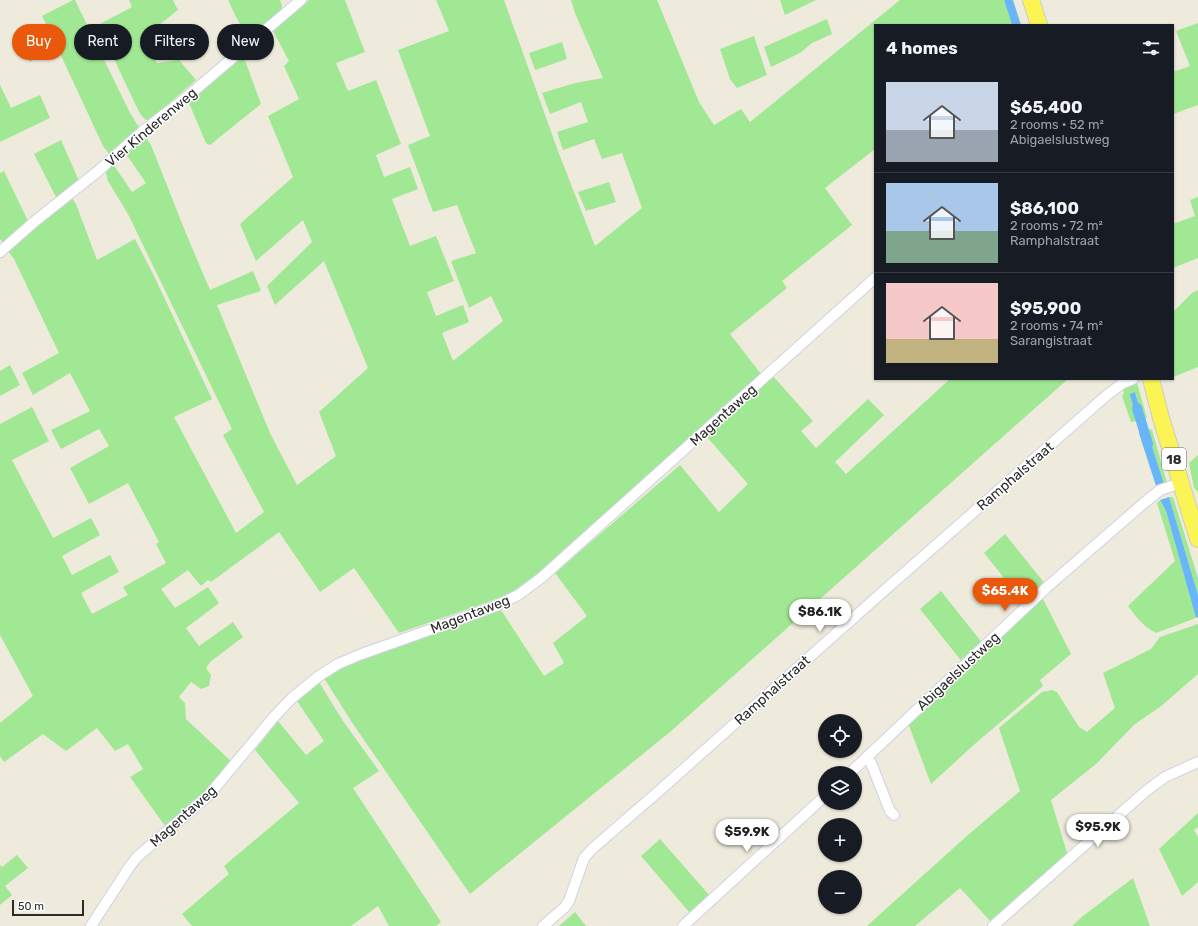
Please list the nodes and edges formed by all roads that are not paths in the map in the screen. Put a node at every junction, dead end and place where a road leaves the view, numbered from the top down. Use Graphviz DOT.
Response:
graph roads {
  1 [pos="301,0"];
  2 [pos="1031,0"];
  3 [pos="1039,24"];
  4 [pos="0,252"];
  5 [pos="874,279"];
  6 [pos="1130,380"];
  7 [pos="1151,380"];
  8 [pos="1181,483"];
  9 [pos="1198,539"];
  10 [pos="866,758"];
  11 [pos="1198,762"];
  12 [pos="857,766"];
  13 [pos="818,802"];
  14 [pos="894,815"];
  15 [pos="91,926"];
  16 [pos="543,926"];
  17 [pos="683,926"];
  18 [pos="993,926"];
  1 -- 4 [label="street, Vier Kinderenweg"];
  2 -- 3 [label="main road"];
  5 -- 15 [label="street, Magentaweg"];
  6 -- 16 [label="street, Ramphalstraat"];
  7 -- 8 [label="main road, 18"];
  8 -- 9 [label="main road, 18"];
  8 -- 10 [label="street, Abigaelslustweg"];
  10 -- 12 [label="street, Abigaelslustweg"];
  10 -- 14 [label="street"];
  11 -- 18 [label="street"];
  13 -- 17 [label="street"];
}
